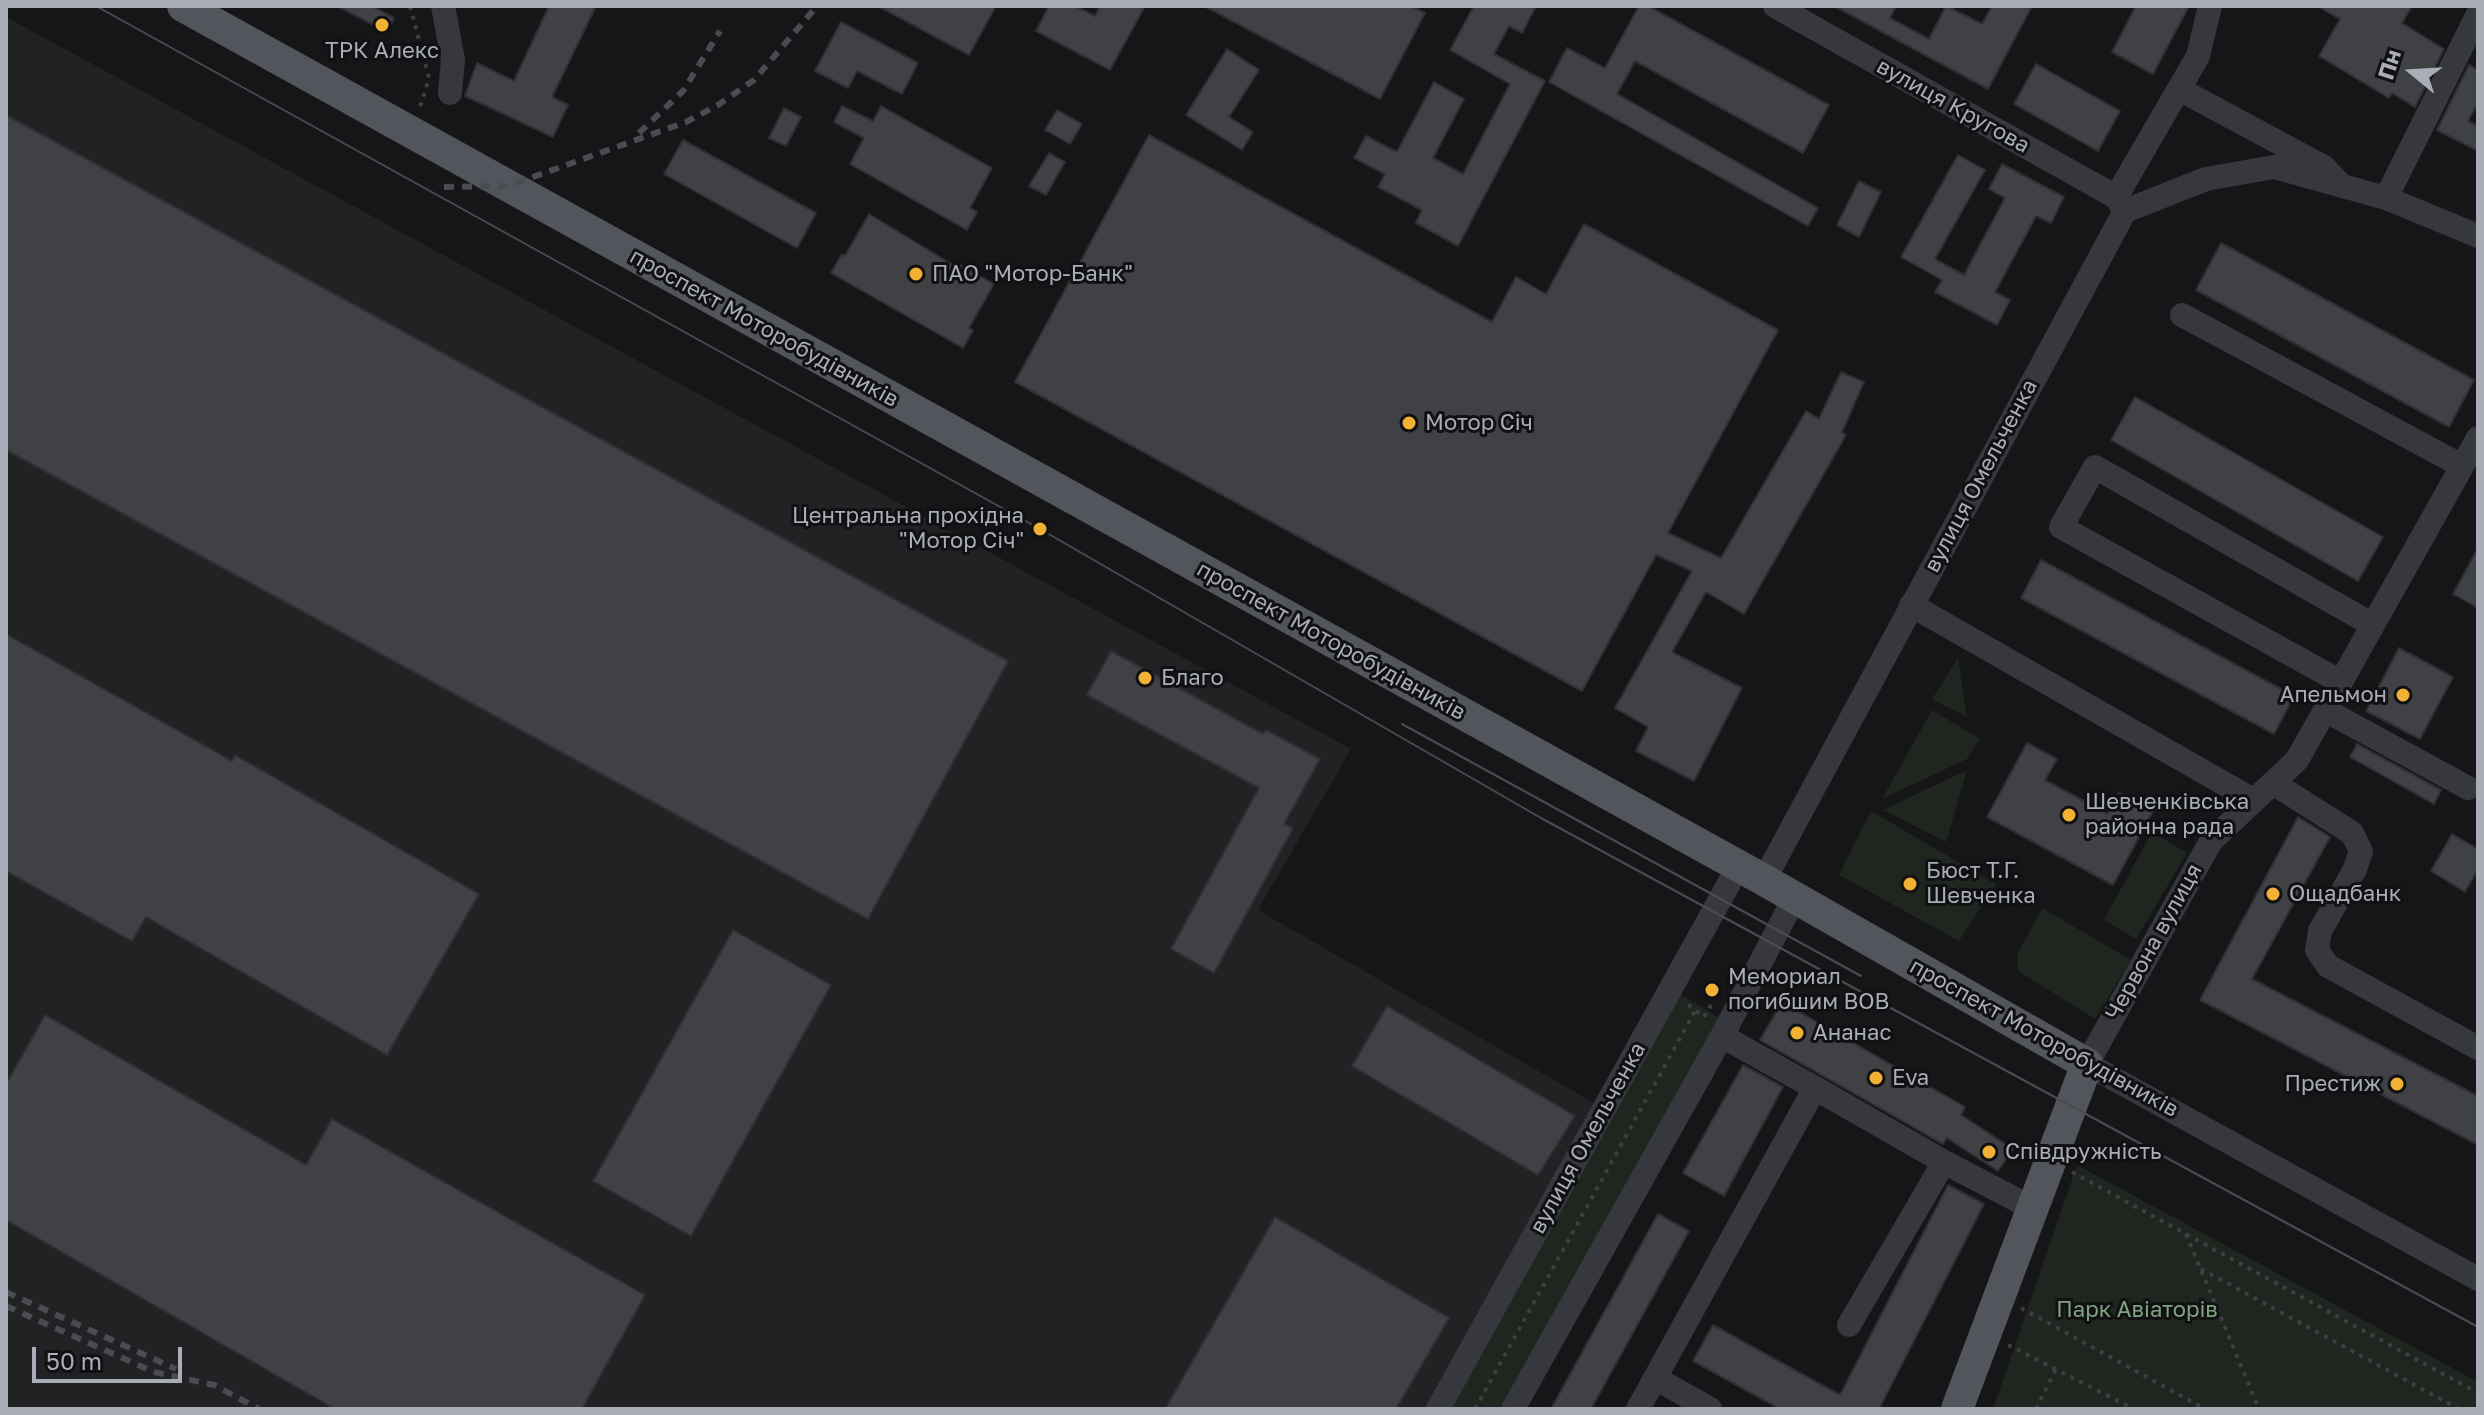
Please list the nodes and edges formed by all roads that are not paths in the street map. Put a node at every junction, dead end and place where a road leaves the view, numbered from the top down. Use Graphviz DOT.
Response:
graph roads {
  1 [pos="183,6"];
  2 [pos="443,6"];
  3 [pos="1775,6"];
  4 [pos="2210,6"];
  5 [pos="2478,14"];
  6 [pos="2179,89"];
  7 [pos="450,93"];
  8 [pos="2342,186"];
  9 [pos="2386,198"];
  10 [pos="2120,204"];
  11 [pos="2478,236"];
  12 [pos="2182,315"];
  13 [pos="2478,438"];
  14 [pos="2462,466"];
  15 [pos="1911,605"];
  16 [pos="2373,625"];
  17 [pos="2341,682"];
  18 [pos="2325,710"];
  19 [pos="2273,783"];
  20 [pos="2468,788"];
  21 [pos="2253,800"];
  22 [pos="1751,873"];
  23 [pos="1795,897"];
  24 [pos="1722,1036"];
  25 [pos="2478,1048"];
  26 [pos="2087,1064"];
  27 [pos="1815,1088"];
  28 [pos="1944,1162"];
  29 [pos="2034,1209"];
  30 [pos="2478,1279"];
  31 [pos="1849,1325"];
  32 [pos="1655,1378"];
  33 [pos="1438,1409"];
  34 [pos="1513,1409"];
  35 [pos="1638,1409"];
  36 [pos="1710,1409"];
  37 [pos="1957,1409"];
  1 -- 22 [label="main road, проспект Моторобудівників"];
  2 -- 7 [label="street"];
  3 -- 10 [label="street, вулиця Кругова"];
  4 -- 6 [label="street, вулиця Омельченка"];
  5 -- 9 [label="street"];
  6 -- 8 [label="street"];
  6 -- 10 [label="street, вулиця Омельченка"];
  8 -- 9 [label="street"];
  8 -- 10 [label="street"];
  9 -- 11 [label="street"];
  10 -- 15 [label="street, вулиця Омельченка"];
  12 -- 14 [label="street"];
  13 -- 14 [label="street, Червона вулиця"];
  14 -- 16 [label="street, Червона вулиця"];
  15 -- 21 [label="street"];
  15 -- 22 [label="street, вулиця Омельченка"];
  16 -- 17 [label="street, Червона вулиця"];
  16 -- 17 [label="street"];
  17 -- 18 [label="street, Червона вулиця"];
  18 -- 19 [label="street, Червона вулиця"];
  18 -- 20 [label="street"];
  19 -- 21 [label="street, Червона вулиця"];
  19 -- 25 [label="street"];
  21 -- 26 [label="street, Червона вулиця"];
  22 -- 23 [label="main road, проспект Моторобудівників"];
  22 -- 33 [label="street, вулиця Омельченка"];
  23 -- 24 [label="street"];
  23 -- 26 [label="main road, проспект Моторобудівників"];
  24 -- 27 [label="street"];
  24 -- 34 [label="street"];
  26 -- 29 [label="main road, Червона вулиця"];
  26 -- 30 [label="street, проспект Моторобудівників"];
  27 -- 28 [label="street"];
  27 -- 32 [label="street"];
  28 -- 29 [label="street"];
  28 -- 31 [label="street"];
  29 -- 37 [label="main road, Червона вулиця"];
  32 -- 35 [label="street"];
  32 -- 36 [label="street"];
}
